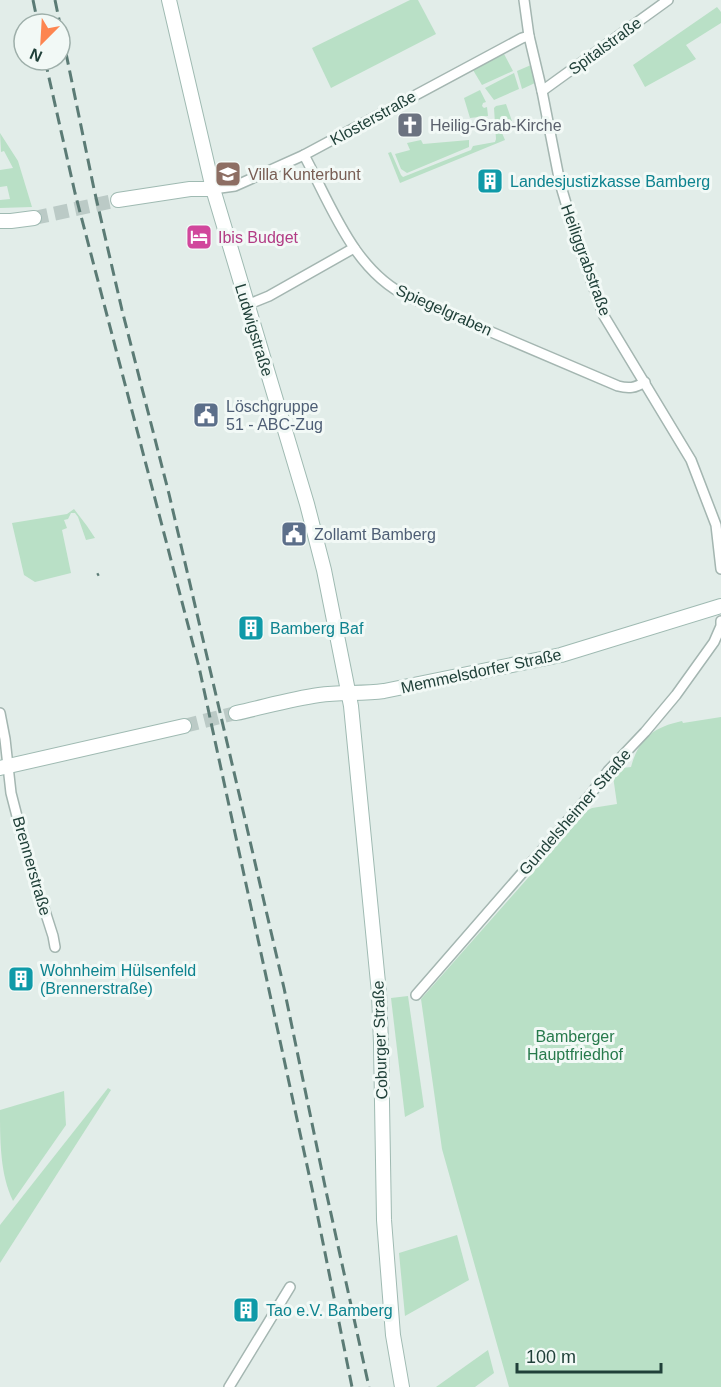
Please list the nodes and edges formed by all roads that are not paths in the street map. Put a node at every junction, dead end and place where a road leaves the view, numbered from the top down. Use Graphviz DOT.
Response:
graph roads {
  1 [pos="169,0"];
  2 [pos="524,0"];
  3 [pos="668,0"];
  4 [pos="528,36"];
  5 [pos="542,91"];
  6 [pos="304,155"];
  7 [pos="213,189"];
  8 [pos="118,200"];
  9 [pos="34,218"];
  10 [pos="0,221"];
  11 [pos="354,248"];
  12 [pos="247,305"];
  13 [pos="645,382"];
  14 [pos="721,568"];
  15 [pos="721,606"];
  16 [pos="721,621"];
  17 [pos="349,694"];
  18 [pos="0,713"];
  19 [pos="236,713"];
  20 [pos="184,726"];
  21 [pos="4,768"];
  22 [pos="54,947"];
  23 [pos="416,995"];
  24 [pos="290,1287"];
  25 [pos="229,1387"];
  26 [pos="402,1387"];
  1 -- 7 [label="street, Ludwigstraße"];
  2 -- 4 [label="street, Heiliggrabstraße"];
  3 -- 5 [label="street, Spitalstraße"];
  4 -- 5 [label="street, Heiliggrabstraße"];
  4 -- 6 [label="street, Klosterstraße"];
  5 -- 13 [label="street, Heiliggrabstraße"];
  6 -- 7 [label="street, Klosterstraße"];
  6 -- 11 [label="street, Spiegelgraben"];
  7 -- 8 [label="street"];
  7 -- 12 [label="street, Ludwigstraße"];
  9 -- 10 [label="street"];
  11 -- 12 [label="street"];
  11 -- 13 [label="street, Spiegelgraben"];
  12 -- 17 [label="street, Ludwigstraße"];
  13 -- 14 [label="street, Heiliggrabstraße"];
  15 -- 17 [label="street, Memmelsdorfer Straße"];
  16 -- 23 [label="street, Gundelsheimer Straße"];
  17 -- 19 [label="street, Memmelsdorfer Straße"];
  17 -- 26 [label="street, Coburger Straße"];
  18 -- 21 [label="street, Brennerstraße"];
  20 -- 21 [label="street"];
  21 -- 22 [label="street, Brennerstraße"];
  24 -- 25 [label="street"];
}
